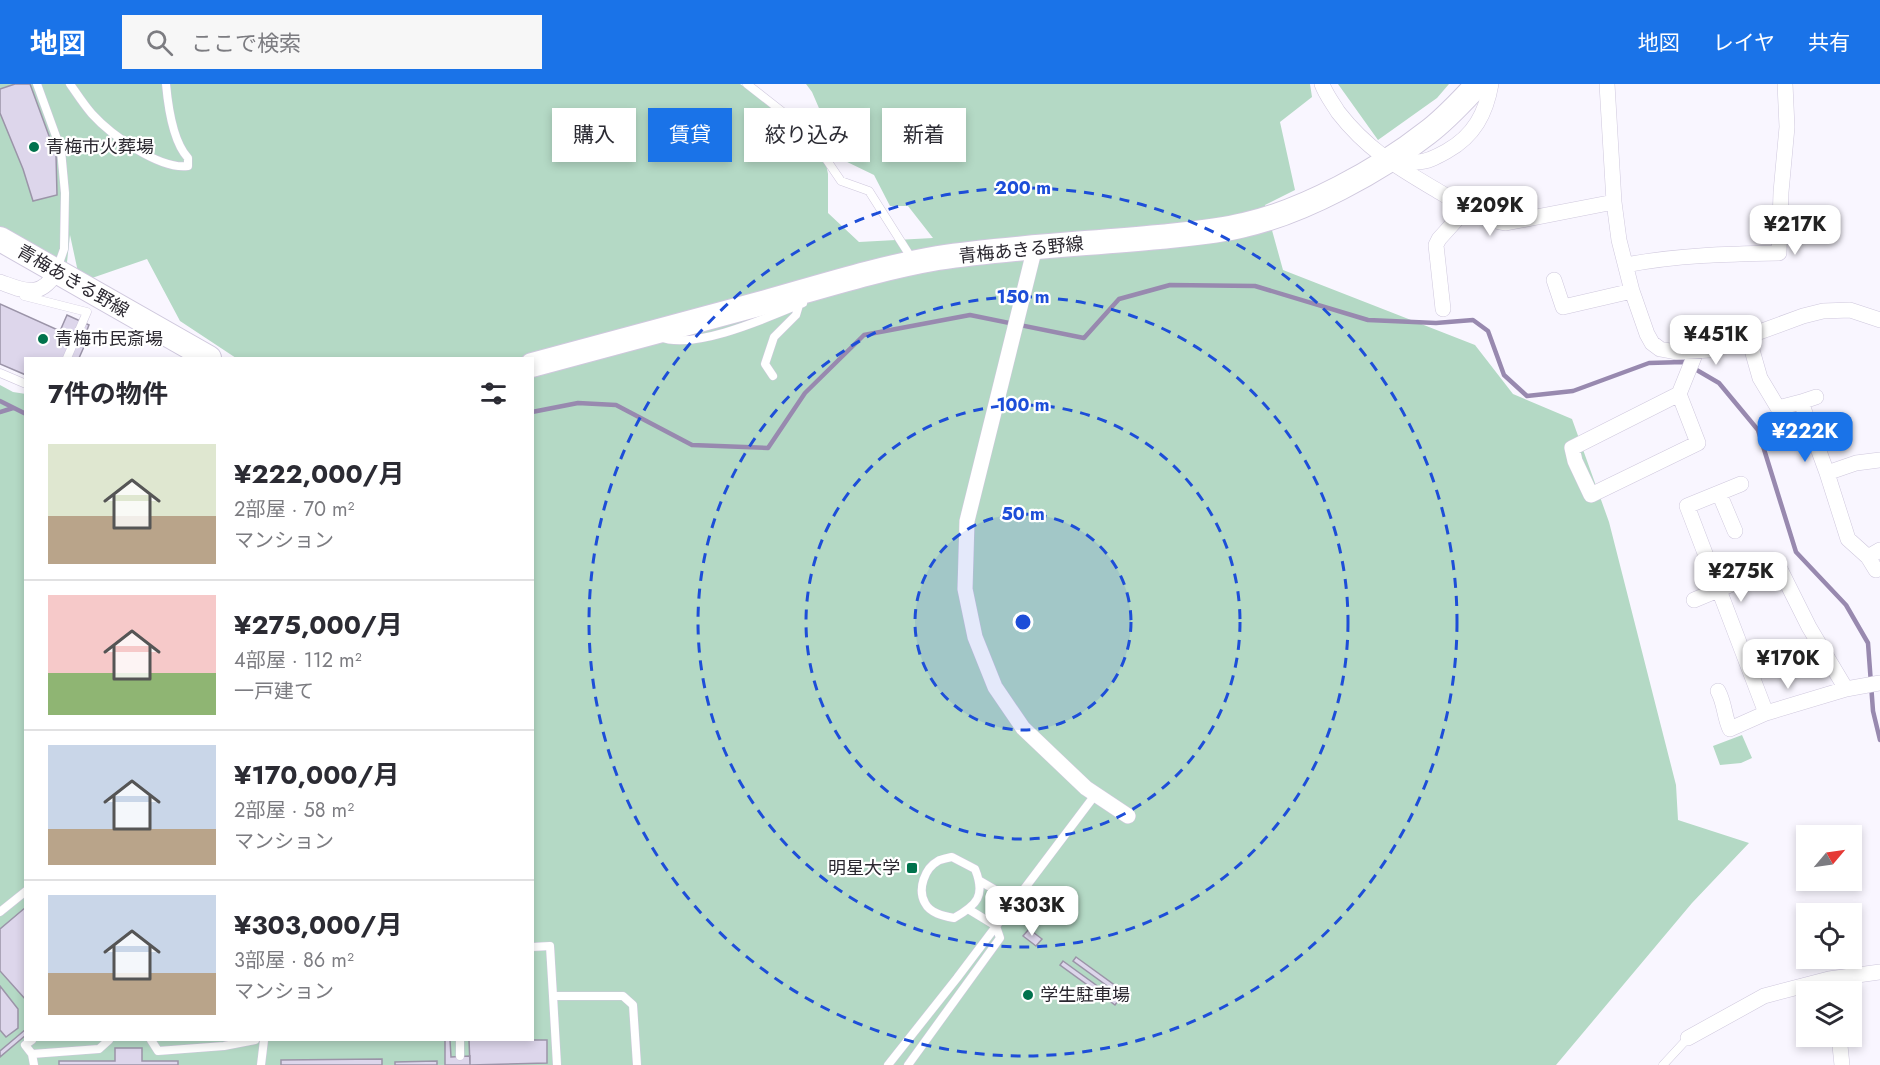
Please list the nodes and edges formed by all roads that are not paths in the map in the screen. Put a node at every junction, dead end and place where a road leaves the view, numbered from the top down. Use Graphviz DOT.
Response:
graph roads {
  1 [pos="37,84"];
  2 [pos="70,84"];
  3 [pos="166,84"];
  4 [pos="747,84"];
  5 [pos="1322,84"];
  6 [pos="1478,84"];
  7 [pos="1491,84"];
  8 [pos="1607,84"];
  9 [pos="1785,84"];
  10 [pos="1386,160"];
  11 [pos="1614,202"];
  12 [pos="1467,208"];
  13 [pos="0,239"];
  14 [pos="1035,247"];
  15 [pos="914,263"];
  16 [pos="1626,265"];
  17 [pos="56,273"];
  18 [pos="1554,280"];
  19 [pos="0,282"];
  20 [pos="0,290"];
  21 [pos="1632,291"];
  22 [pos="809,300"];
  23 [pos="799,305"];
  24 [pos="1443,309"];
  25 [pos="1880,320"];
  26 [pos="652,333"];
  27 [pos="1748,336"];
  28 [pos="1695,354"];
  29 [pos="67,357"];
  30 [pos="207,357"];
  31 [pos="534,364"];
  32 [pos="0,373"];
  33 [pos="773,376"];
  34 [pos="24,383"];
  35 [pos="1679,394"];
  36 [pos="1816,397"];
  37 [pos="1801,402"];
  38 [pos="1880,460"];
  39 [pos="1827,473"];
  40 [pos="1742,484"];
  41 [pos="1719,493"];
  42 [pos="1735,531"];
  43 [pos="1874,553"];
  44 [pos="1876,570"];
  45 [pos="1718,589"];
  46 [pos="1694,600"];
  47 [pos="1866,686"];
  48 [pos="1718,692"];
  49 [pos="1766,713"];
  50 [pos="1095,795"];
  51 [pos="1128,816"];
  52 [pos="980,881"];
  53 [pos="24,893"];
  54 [pos="1014,901"];
  55 [pos="968,909"];
  56 [pos="0,912"];
  57 [pos="996,926"];
  58 [pos="534,947"];
  59 [pos="1880,972"];
  60 [pos="1845,981"];
  61 [pos="1796,991"];
  62 [pos="553,996"];
  63 [pos="1688,1038"];
  64 [pos="31,1041"];
  65 [pos="108,1041"];
  66 [pos="152,1041"];
  67 [pos="244,1041"];
  68 [pos="264,1041"];
  69 [pos="460,1041"];
  70 [pos="223,1043"];
  71 [pos="1840,1047"];
  72 [pos="32,1054"];
  73 [pos="460,1056"];
  74 [pos="34,1065"];
  75 [pos="261,1065"];
  76 [pos="557,1065"];
  77 [pos="637,1065"];
  78 [pos="888,1065"];
  79 [pos="908,1065"];
  80 [pos="1663,1065"];
  81 [pos="1842,1065"];
  1 -- 17 [label="lane"];
  2 -- 3 [label="lane"];
  4 -- 15 [label="lane"];
  5 -- 10 [label="street"];
  6 -- 10 [label="main road, 青梅あきる野線"];
  7 -- 10 [label="street"];
  8 -- 11 [label="street"];
  9 -- 16 [label="street"];
  10 -- 12 [label="street"];
  10 -- 14 [label="main road, 青梅あきる野線"];
  11 -- 12 [label="street"];
  11 -- 16 [label="street"];
  12 -- 24 [label="street"];
  13 -- 17 [label="main road, 青梅あきる野線"];
  14 -- 15 [label="main road, 青梅あきる野線"];
  14 -- 50 [label="street"];
  15 -- 26 [label="main road, 青梅あきる野線"];
  16 -- 21 [label="street"];
  17 -- 19 [label="street"];
  17 -- 30 [label="main road, 青梅あきる野線"];
  18 -- 21 [label="street"];
  20 -- 29 [label="lane"];
  21 -- 28 [label="street"];
  22 -- 23 [label="lane"];
  23 -- 26 [label="lane"];
  23 -- 33 [label="lane"];
  25 -- 27 [label="street"];
  26 -- 31 [label="main road, 青梅あきる野線"];
  27 -- 28 [label="street"];
  27 -- 37 [label="street"];
  28 -- 35 [label="street"];
  32 -- 34 [label="lane"];
  35 -- 35 [label="street"];
  36 -- 37 [label="street"];
  37 -- 39 [label="street"];
  38 -- 39 [label="street"];
  39 -- 43 [label="street"];
  40 -- 41 [label="street"];
  41 -- 42 [label="street"];
  41 -- 45 [label="street"];
  43 -- 44 [label="street"];
  45 -- 46 [label="street"];
  45 -- 47 [label="street"];
  45 -- 49 [label="street"];
  47 -- 49 [label="street"];
  48 -- 49 [label="street"];
  50 -- 51 [label="street"];
  50 -- 54 [label="lane"];
  52 -- 54 [label="lane"];
  52 -- 55 [label="lane"];
  52 -- 55 [label="lane"];
  53 -- 56 [label="lane"];
  54 -- 57 [label="lane"];
  55 -- 57 [label="lane"];
  57 -- 78 [label="lane"];
  57 -- 79 [label="lane"];
  58 -- 62 [label="lane"];
  59 -- 60 [label="street"];
  61 -- 63 [label="street"];
  62 -- 76 [label="lane"];
  62 -- 77 [label="lane"];
  63 -- 80 [label="lane"];
  64 -- 72 [label="lane"];
  65 -- 72 [label="lane"];
  66 -- 70 [label="lane"];
  67 -- 70 [label="lane"];
  68 -- 75 [label="lane"];
  69 -- 73 [label="lane"];
  71 -- 81 [label="street"];
  72 -- 74 [label="lane"];
}
